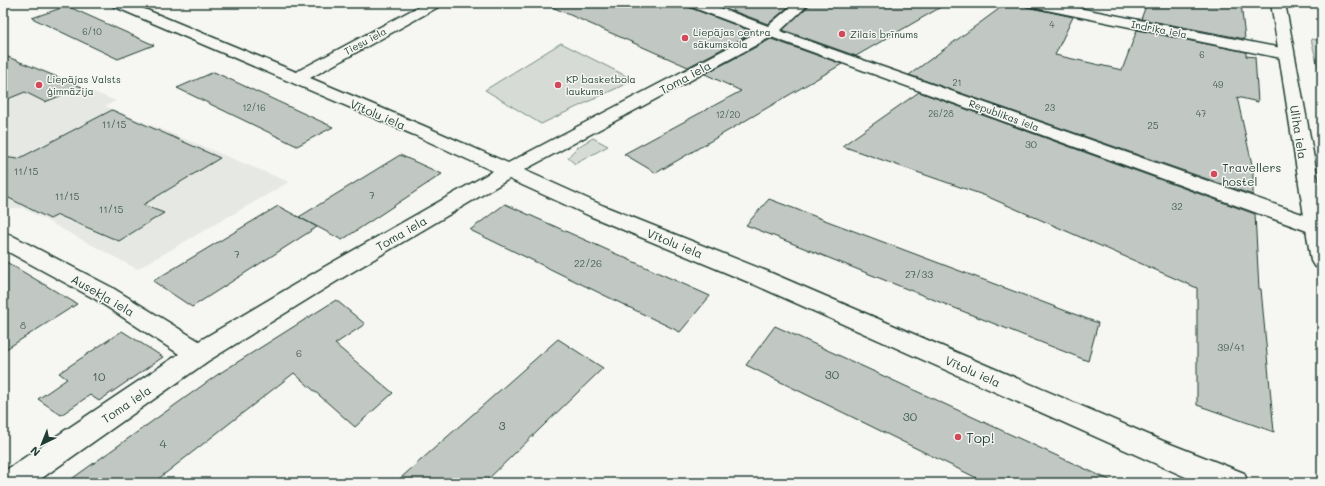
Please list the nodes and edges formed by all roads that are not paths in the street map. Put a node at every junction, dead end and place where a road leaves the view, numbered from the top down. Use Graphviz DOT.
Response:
graph roads {
  1 [pos="118,3"];
  2 [pos="435,3"];
  3 [pos="694,3"];
  4 [pos="803,3"];
  5 [pos="1278,3"];
  6 [pos="1040,4"];
  7 [pos="770,32"];
  8 [pos="1286,54"];
  9 [pos="296,79"];
  10 [pos="508,171"];
  11 [pos="1315,226"];
  12 [pos="3,240"];
  13 [pos="1322,261"];
  14 [pos="199,354"];
  15 [pos="11,483"];
  16 [pos="1233,483"];
  1 -- 9 [label="street, Vītolu iela"];
  2 -- 9 [label="street, Tiesu iela"];
  3 -- 7 [label="street, Republikas iela"];
  4 -- 7 [label="street, Toma iela"];
  5 -- 8 [label="street, Uliha iela"];
  6 -- 8 [label="street, Indriķa iela"];
  7 -- 10 [label="street, Toma iela"];
  7 -- 11 [label="street, Republikas iela"];
  8 -- 11 [label="street, Uliha iela"];
  9 -- 10 [label="street, Vītolu iela"];
  10 -- 14 [label="street, Toma iela"];
  10 -- 16 [label="street, Vītolu iela"];
  11 -- 13 [label="street, Uliha iela"];
  12 -- 14 [label="street, Ausekļa iela"];
  14 -- 15 [label="street, Toma iela"];
}
